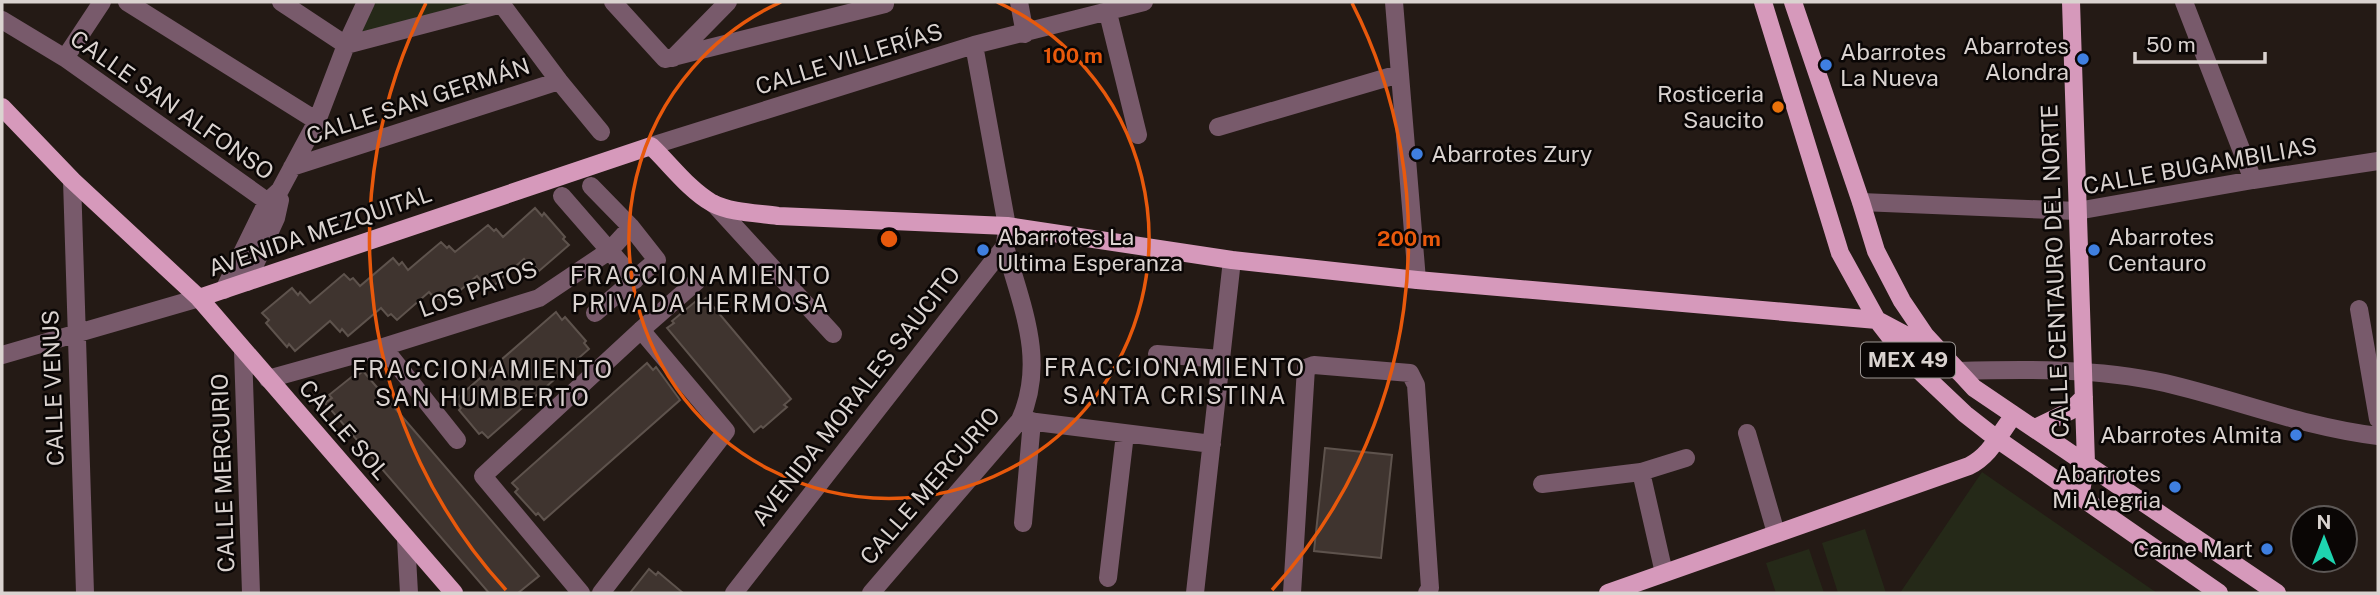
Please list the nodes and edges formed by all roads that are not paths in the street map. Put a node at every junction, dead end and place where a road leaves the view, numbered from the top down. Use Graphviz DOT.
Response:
graph roads {
  1 [pos="102,2"];
  2 [pos="127,2"];
  3 [pos="281,2"];
  4 [pos="366,2"];
  5 [pos="613,2"];
  6 [pos="728,2"];
  7 [pos="884,2"];
  8 [pos="1018,2"];
  9 [pos="1144,2"];
  10 [pos="1394,2"];
  11 [pos="1763,2"];
  12 [pos="1793,2"];
  13 [pos="2071,2"];
  14 [pos="2184,2"];
  15 [pos="501,3"];
  16 [pos="1108,13"];
  17 [pos="2,20"];
  18 [pos="1026,34"];
  19 [pos="346,45"];
  20 [pos="974,45"];
  21 [pos="65,58"];
  22 [pos="673,58"];
  23 [pos="1399,74"];
  24 [pos="559,81"];
  25 [pos="2,107"];
  26 [pos="317,121"];
  27 [pos="1218,127"];
  28 [pos="601,131"];
  29 [pos="1138,135"];
  30 [pos="651,146"];
  31 [pos="2378,161"];
  32 [pos="292,167"];
  33 [pos="72,180"];
  34 [pos="2253,180"];
  35 [pos="591,186"];
  36 [pos="562,196"];
  37 [pos="275,200"];
  38 [pos="1861,202"];
  39 [pos="714,204"];
  40 [pos="2077,211"];
  41 [pos="1007,226"];
  42 [pos="631,227"];
  43 [pos="1005,246"];
  44 [pos="609,251"];
  45 [pos="1232,260"];
  46 [pos="635,279"];
  47 [pos="1417,280"];
  48 [pos="697,281"];
  49 [pos="247,282"];
  50 [pos="224,290"];
  51 [pos="199,298"];
  52 [pos="2359,309"];
  53 [pos="594,313"];
  54 [pos="1877,320"];
  55 [pos="641,330"];
  56 [pos="75,334"];
  57 [pos="834,334"];
  58 [pos="383,347"];
  59 [pos="243,351"];
  60 [pos="1157,354"];
  61 [pos="1941,354"];
  62 [pos="2,355"];
  63 [pos="1221,359"];
  64 [pos="1957,371"];
  65 [pos="2083,372"];
  66 [pos="268,379"];
  67 [pos="2084,397"];
  68 [pos="2014,415"];
  69 [pos="2378,419"];
  70 [pos="1026,421"];
  71 [pos="2035,428"];
  72 [pos="1747,433"];
  73 [pos="1125,434"];
  74 [pos="2378,436"];
  75 [pos="1997,439"];
  76 [pos="457,440"];
  77 [pos="1212,444"];
  78 [pos="1686,458"];
  79 [pos="2086,463"];
  80 [pos="1641,472"];
  81 [pos="1542,484"];
  82 [pos="2080,497"];
  83 [pos="1023,523"];
  84 [pos="1776,533"];
  85 [pos="406,539"];
  86 [pos="1664,573"];
  87 [pos="1108,578"];
  88 [pos="887,586"];
  89 [pos="85,593"];
  90 [pos="251,593"];
  91 [pos="409,593"];
  92 [pos="454,593"];
  93 [pos="581,593"];
  94 [pos="601,593"];
  95 [pos="734,593"];
  96 [pos="871,593"];
  97 [pos="1195,593"];
  98 [pos="1292,593"];
  99 [pos="1427,593"];
  100 [pos="1608,593"];
  101 [pos="2219,593"];
  102 [pos="2277,593"];
  1 -- 21 [label="street"];
  2 -- 26 [label="street"];
  3 -- 19 [label="street"];
  4 -- 19 [label="street"];
  5 -- 22 [label="street"];
  6 -- 22 [label="street"];
  7 -- 22 [label="street"];
  8 -- 18 [label="street"];
  9 -- 16 [label="street, CALLE VILLERÍAS"];
  10 -- 23 [label="street"];
  11 -- 54 [label="main road, MEX 49"];
  12 -- 38 [label="main road, MEX 49"];
  13 -- 40 [label="main road, CALLE CENTAURO DEL NORTE"];
  14 -- 34 [label="street"];
  15 -- 19 [label="street"];
  15 -- 24 [label="street"];
  16 -- 18 [label="street, CALLE VILLERÍAS"];
  16 -- 29 [label="street"];
  17 -- 21 [label="street, CALLE SAN ALFONSO"];
  18 -- 20 [label="street, CALLE VILLERÍAS"];
  19 -- 26 [label="street"];
  20 -- 30 [label="street, CALLE VILLERÍAS"];
  20 -- 41 [label="street"];
  21 -- 37 [label="street, CALLE SAN ALFONSO"];
  23 -- 27 [label="street"];
  23 -- 47 [label="street"];
  24 -- 28 [label="street"];
  24 -- 32 [label="street, CALLE SAN GERMÁN"];
  25 -- 33 [label="main road, CALLE SOL"];
  26 -- 32 [label="street"];
  30 -- 39 [label="main road"];
  30 -- 49 [label="main road, AVENIDA MEZQUITAL"];
  31 -- 34 [label="street, CALLE BUGAMBILIAS"];
  32 -- 37 [label="street"];
  33 -- 51 [label="main road, CALLE SOL"];
  33 -- 56 [label="street, CALLE VENUS"];
  34 -- 40 [label="street, CALLE BUGAMBILIAS"];
  35 -- 42 [label="street"];
  36 -- 44 [label="street"];
  37 -- 49 [label="street"];
  37 -- 50 [label="street"];
  38 -- 40 [label="street, CALLE BUGAMBILIAS"];
  38 -- 61 [label="main road, MEX 49"];
  39 -- 41 [label="main road"];
  39 -- 57 [label="street"];
  40 -- 65 [label="main road, CALLE CENTAURO DEL NORTE"];
  41 -- 43 [label="street"];
  41 -- 45 [label="main road"];
  42 -- 44 [label="street, LOS PATOS"];
  42 -- 46 [label="street"];
  43 -- 70 [label="street, CALLE MERCURIO"];
  43 -- 95 [label="street, AVENIDA MORALES SAUCITO"];
  44 -- 46 [label="street"];
  44 -- 58 [label="street, LOS PATOS"];
  45 -- 47 [label="main road"];
  45 -- 63 [label="street"];
  46 -- 53 [label="street"];
  47 -- 54 [label="main road"];
  48 -- 55 [label="street"];
  49 -- 50 [label="main road, AVENIDA MEZQUITAL"];
  50 -- 51 [label="main road, AVENIDA MEZQUITAL"];
  51 -- 56 [label="street, AVENIDA MEZQUITAL"];
  51 -- 59 [label="main road, CALLE SOL"];
  52 -- 69 [label="street"];
  54 -- 61 [label="main road"];
  54 -- 75 [label="main road, MEX 49"];
  55 -- 93 [label="street"];
  55 -- 94 [label="street"];
  56 -- 62 [label="street, AVENIDA MEZQUITAL"];
  56 -- 89 [label="street, CALLE VENUS"];
  58 -- 66 [label="street, LOS PATOS"];
  58 -- 76 [label="street"];
  59 -- 66 [label="main road, CALLE SOL"];
  59 -- 90 [label="street, CALLE MERCURIO"];
  60 -- 63 [label="street"];
  61 -- 64 [label="main road, MEX 49"];
  63 -- 77 [label="street"];
  64 -- 65 [label="street"];
  64 -- 68 [label="main road, MEX 49"];
  65 -- 67 [label="main road, CALLE CENTAURO DEL NORTE"];
  65 -- 74 [label="street"];
  66 -- 85 [label="main road, CALLE SOL"];
  67 -- 71 [label="main road"];
  67 -- 79 [label="main road, CALLE CENTAURO DEL NORTE"];
  68 -- 71 [label="main road, MEX 49"];
  68 -- 75 [label="main road"];
  70 -- 73 [label="street"];
  70 -- 83 [label="street"];
  70 -- 88 [label="street, CALLE MERCURIO"];
  71 -- 79 [label="main road, MEX 49"];
  72 -- 84 [label="street"];
  73 -- 77 [label="street"];
  73 -- 87 [label="street"];
  75 -- 82 [label="main road, MEX 49"];
  75 -- 84 [label="main road"];
  77 -- 97 [label="street"];
  78 -- 80 [label="street"];
  79 -- 82 [label="main road, CALLE CENTAURO DEL NORTE"];
  79 -- 102 [label="main road, MEX 49"];
  80 -- 81 [label="street"];
  80 -- 86 [label="street"];
  82 -- 101 [label="main road, MEX 49"];
  84 -- 86 [label="main road"];
  85 -- 91 [label="street"];
  85 -- 92 [label="main road, CALLE SOL"];
  86 -- 100 [label="main road"];
  88 -- 96 [label="street, CALLE MERCURIO"];
  98 -- 99 [label="street"];
}
